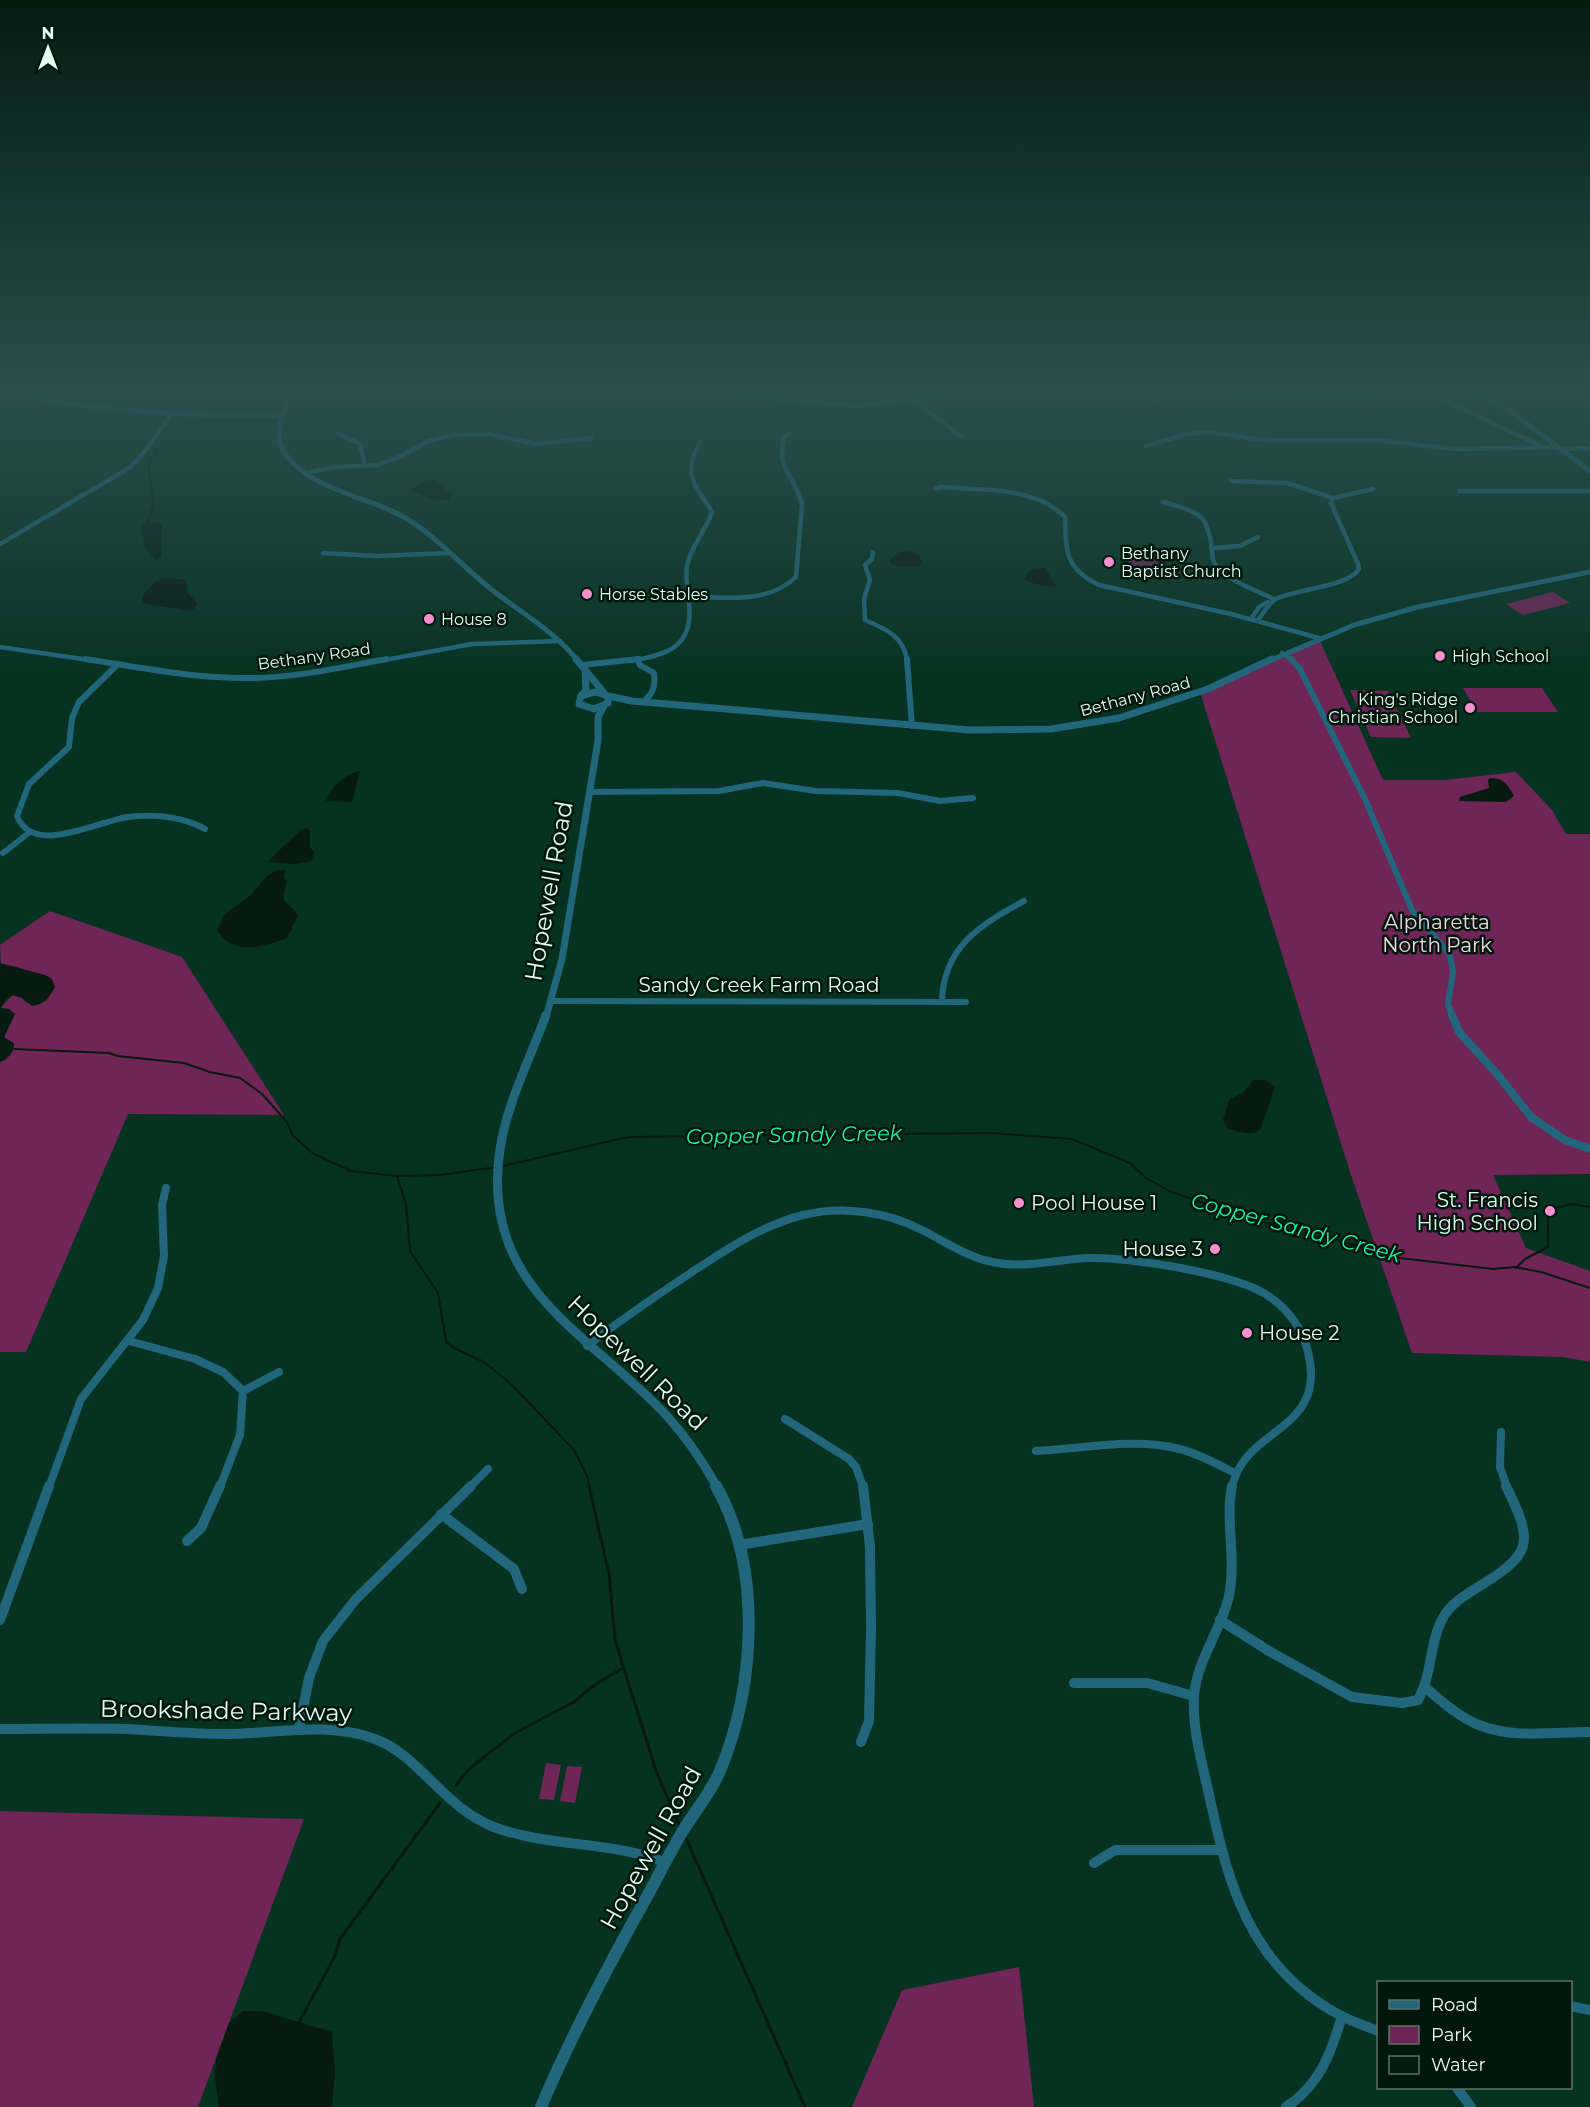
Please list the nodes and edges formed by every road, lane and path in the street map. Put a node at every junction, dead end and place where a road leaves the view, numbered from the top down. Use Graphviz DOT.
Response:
graph roads {
  1 [pos="98,488"];
  2 [pos="340,488"];
  3 [pos="698,488"];
  4 [pos="795,488"];
  5 [pos="955,488"];
  6 [pos="1303,488"];
  7 [pos="1374,489"];
  8 [pos="1459,491"];
  9 [pos="1590,491"];
  10 [pos="1333,498"];
  11 [pos="1164,502"];
  12 [pos="1258,537"];
  13 [pos="0,544"];
  14 [pos="1211,548"];
  15 [pos="873,552"];
  16 [pos="323,553"];
  17 [pos="449,553"];
  18 [pos="1590,572"];
  19 [pos="688,596"];
  20 [pos="1272,600"];
  21 [pos="1251,619"];
  22 [pos="1258,620"];
  23 [pos="1319,638"];
  24 [pos="560,640"];
  25 [pos="0,647"];
  26 [pos="1282,653"];
  27 [pos="638,659"];
  28 [pos="118,664"];
  29 [pos="583,667"];
  30 [pos="606,695"];
  31 [pos="581,696"];
  32 [pos="632,701"];
  33 [pos="643,702"];
  34 [pos="581,706"];
  35 [pos="605,706"];
  36 [pos="597,725"];
  37 [pos="912,726"];
  38 [pos="589,792"];
  39 [pos="972,798"];
  40 [pos="205,829"];
  41 [pos="30,832"];
  42 [pos="3,853"];
  43 [pos="1024,901"];
  44 [pos="552,1000"];
  45 [pos="942,1002"];
  46 [pos="966,1002"];
  47 [pos="1590,1149"];
  48 [pos="165,1188"];
  49 [pos="129,1341"];
  50 [pos="587,1346"];
  51 [pos="279,1372"];
  52 [pos="243,1391"];
  53 [pos="785,1419"];
  54 [pos="1501,1432"];
  55 [pos="1036,1451"];
  56 [pos="488,1469"];
  57 [pos="1236,1473"];
  58 [pos="441,1514"];
  59 [pos="868,1524"];
  60 [pos="187,1541"];
  61 [pos="739,1545"];
  62 [pos="522,1589"];
  63 [pos="0,1620"];
  64 [pos="1220,1620"];
  65 [pos="1074,1683"];
  66 [pos="1426,1688"];
  67 [pos="1194,1696"];
  68 [pos="0,1729"];
  69 [pos="299,1729"];
  70 [pos="1590,1732"];
  71 [pos="861,1742"];
  72 [pos="1220,1850"];
  73 [pos="1094,1863"];
  74 [pos="666,1864"];
  75 [pos="1572,2006"];
  76 [pos="1590,2010"];
  77 [pos="1342,2016"];
  78 [pos="1377,2031"];
  79 [pos="1458,2089"];
  80 [pos="541,2107"];
  81 [pos="1286,2107"];
  82 [pos="1471,2107"];
  1 -- 13 [label="street"];
  2 -- 17 [label="street"];
  3 -- 19 [label="street"];
  4 -- 19 [label="street"];
  5 -- 21 [label="street"];
  6 -- 10 [label="street"];
  7 -- 10 [label="street"];
  8 -- 9 [label="street"];
  10 -- 20 [label="street"];
  11 -- 14 [label="street"];
  12 -- 14 [label="street"];
  14 -- 20 [label="street"];
  15 -- 37 [label="street"];
  16 -- 17 [label="street"];
  17 -- 24 [label="street"];
  18 -- 23 [label="street, Bethany Road"];
  19 -- 27 [label="street"];
  20 -- 21 [label="street"];
  20 -- 22 [label="street"];
  21 -- 22 [label="street"];
  22 -- 23 [label="street"];
  23 -- 26 [label="street, Bethany Road"];
  24 -- 28 [label="street, Bethany Road"];
  24 -- 29 [label="street"];
  25 -- 28 [label="street, Bethany Road"];
  26 -- 37 [label="street, Bethany Road"];
  26 -- 47 [label="street"];
  27 -- 29 [label="street"];
  27 -- 33 [label="street"];
  28 -- 41 [label="street"];
  29 -- 30 [label="street"];
  29 -- 31 [label="street"];
  30 -- 31 [label="street, Bethany Road"];
  30 -- 32 [label="street, Bethany Road"];
  30 -- 35 [label="street, Hopewell Road"];
  31 -- 34 [label="street"];
  32 -- 33 [label="street, Bethany Road"];
  32 -- 35 [label="street, Bethany Road"];
  33 -- 37 [label="street, Bethany Road"];
  34 -- 35 [label="street, Bethany Road"];
  34 -- 36 [label="street"];
  35 -- 36 [label="street, Hopewell Road"];
  36 -- 38 [label="street, Hopewell Road"];
  38 -- 39 [label="street"];
  38 -- 44 [label="street, Hopewell Road"];
  40 -- 41 [label="street"];
  41 -- 42 [label="street"];
  43 -- 45 [label="street"];
  44 -- 45 [label="street, Sandy Creek Farm Road"];
  44 -- 50 [label="street, Hopewell Road"];
  45 -- 46 [label="street, Sandy Creek Farm Road"];
  48 -- 49 [label="street"];
  49 -- 52 [label="street"];
  49 -- 63 [label="street"];
  50 -- 57 [label="street"];
  50 -- 61 [label="street, Hopewell Road"];
  51 -- 52 [label="street"];
  52 -- 60 [label="street"];
  53 -- 59 [label="street"];
  54 -- 66 [label="street"];
  55 -- 57 [label="street"];
  56 -- 58 [label="street"];
  57 -- 64 [label="street"];
  58 -- 62 [label="street"];
  58 -- 69 [label="street"];
  59 -- 61 [label="street"];
  59 -- 71 [label="street"];
  61 -- 74 [label="street, Hopewell Road"];
  64 -- 66 [label="street"];
  64 -- 67 [label="street"];
  65 -- 67 [label="street"];
  66 -- 70 [label="street"];
  67 -- 72 [label="street"];
  68 -- 69 [label="street, Brookshade Parkway"];
  69 -- 74 [label="street, Brookshade Parkway"];
  72 -- 73 [label="street"];
  72 -- 77 [label="street"];
  74 -- 80 [label="street, Hopewell Road"];
  75 -- 76 [label="street"];
  77 -- 78 [label="street"];
  77 -- 81 [label="street"];
  79 -- 82 [label="street"];
}
